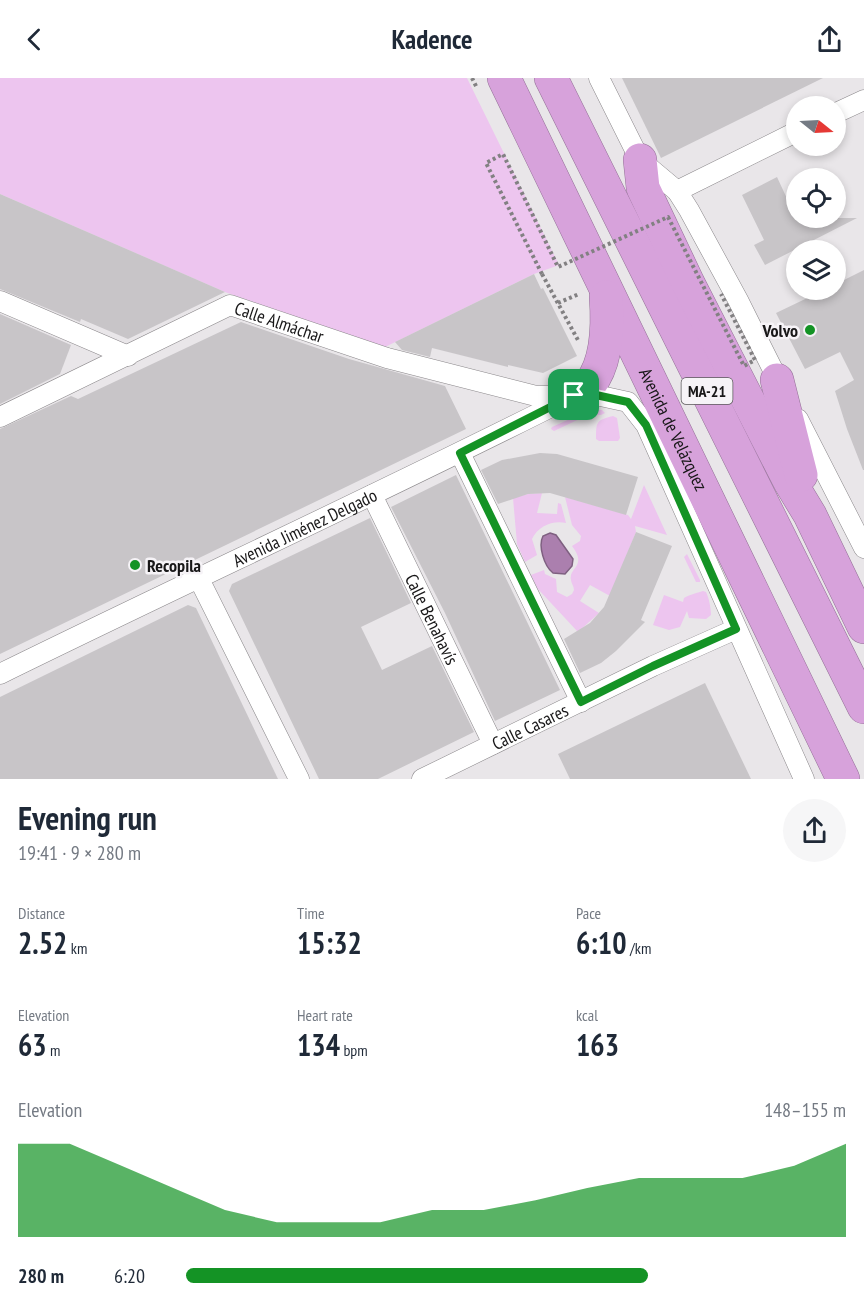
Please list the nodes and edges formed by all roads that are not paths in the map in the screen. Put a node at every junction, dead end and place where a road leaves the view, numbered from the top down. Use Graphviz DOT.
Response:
graph roads {
  1 [pos="504,78"];
  2 [pos="551,78"];
  3 [pos="599,78"];
  4 [pos="864,100"];
  5 [pos="846,109"];
  6 [pos="786,137"];
  7 [pos="640,160"];
  8 [pos="677,191"];
  9 [pos="605,289"];
  10 [pos="0,301"];
  11 [pos="128,356"];
  12 [pos="777,380"];
  13 [pos="574,395"];
  14 [pos="0,417"];
  15 [pos="646,425"];
  16 [pos="460,453"];
  17 [pos="688,458"];
  18 [pos="372,495"];
  19 [pos="810,515"];
  20 [pos="864,548"];
  21 [pos="198,577"];
  22 [pos="864,627"];
  23 [pos="736,629"];
  24 [pos="0,674"];
  25 [pos="581,702"];
  26 [pos="864,706"];
  27 [pos="493,744"];
  28 [pos="298,779"];
  29 [pos="422,779"];
  30 [pos="804,779"];
  31 [pos="843,779"];
  1 -- 9 [label="highway, Avenida de Velázquez / MA-21"];
  2 -- 26 [label="highway, MA-21"];
  3 -- 7 [label="street"];
  4 -- 5 [label="street"];
  6 -- 8 [label="street"];
  7 -- 8 [label="street"];
  7 -- 19 [label="highway"];
  8 -- 12 [label="street"];
  9 -- 13 [label="highway"];
  9 -- 17 [label="highway, Avenida de Velázquez / MA-21"];
  10 -- 11 [label="street"];
  11 -- 13 [label="street, Calle Almáchar"];
  11 -- 14 [label="street, Calle Almáchar"];
  12 -- 19 [label="highway"];
  12 -- 20 [label="street"];
  13 -- 15 [label="street, Calle Almáchar"];
  13 -- 16 [label="street, Avenida Jiménez Delgado"];
  15 -- 17 [label="highway"];
  15 -- 23 [label="street, Calle Almáchar"];
  16 -- 18 [label="street, Avenida Jiménez Delgado"];
  16 -- 25 [label="street"];
  17 -- 31 [label="highway, Avenida de Velázquez / MA-21"];
  18 -- 21 [label="street, Avenida Jiménez Delgado"];
  18 -- 27 [label="street, Calle Benahavís"];
  19 -- 22 [label="highway"];
  21 -- 24 [label="street, Avenida Jiménez Delgado"];
  21 -- 28 [label="street"];
  23 -- 25 [label="street, Calle Casares"];
  23 -- 30 [label="street"];
  25 -- 27 [label="street, Calle Casares"];
  27 -- 29 [label="street, Calle Casares"];
}
